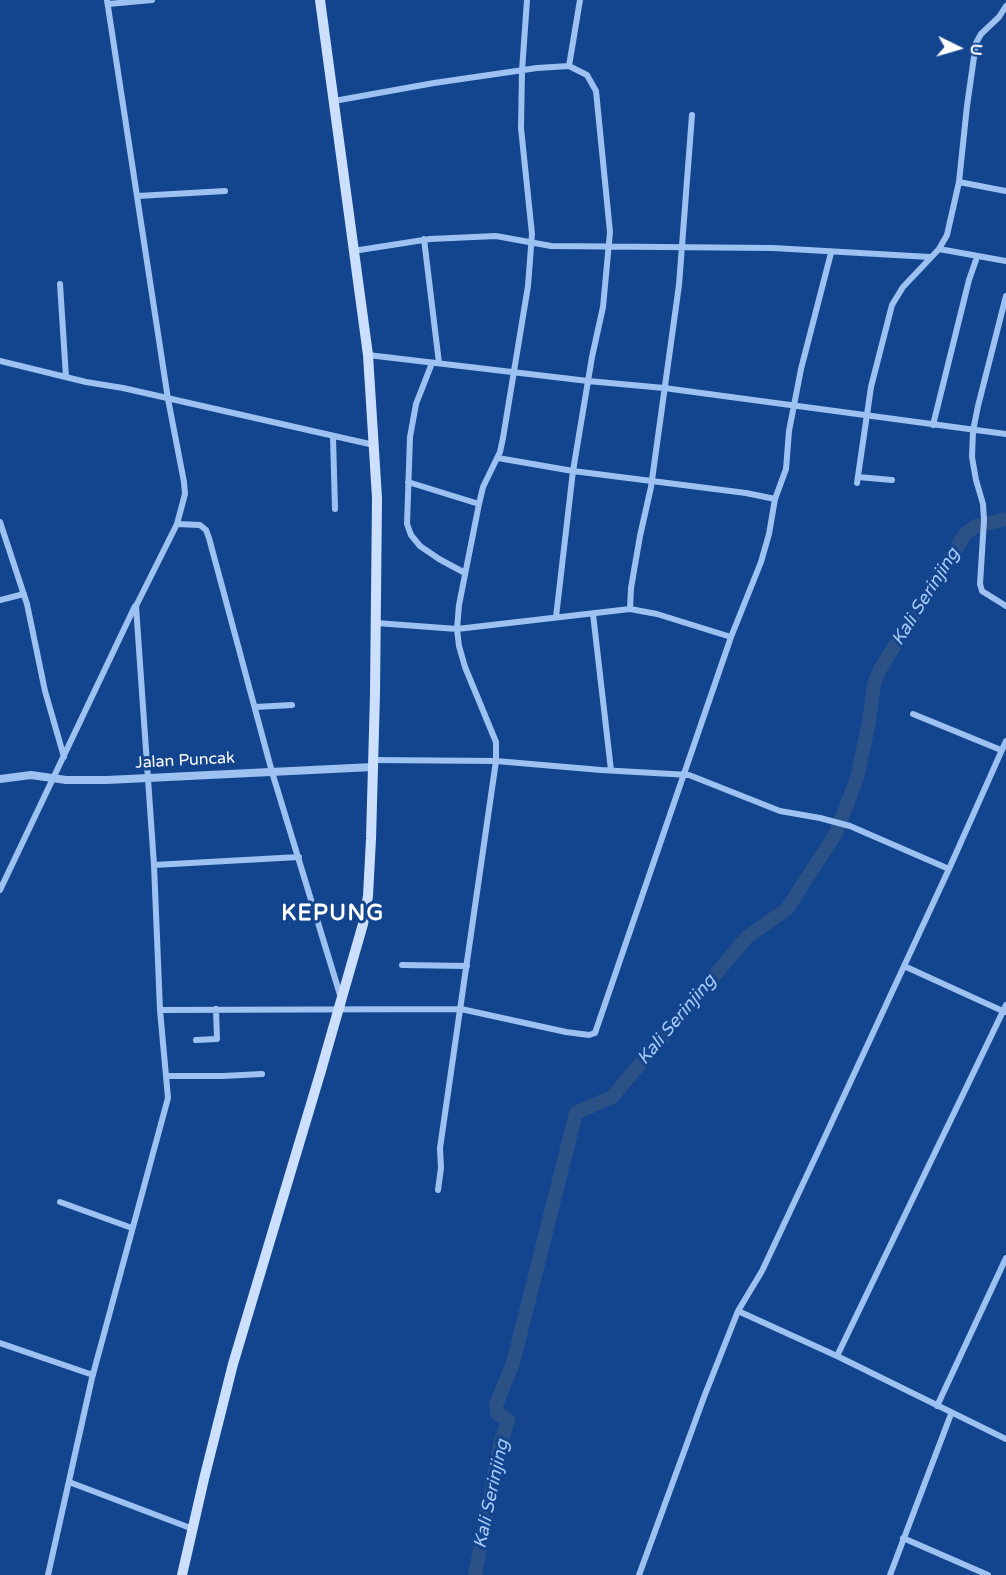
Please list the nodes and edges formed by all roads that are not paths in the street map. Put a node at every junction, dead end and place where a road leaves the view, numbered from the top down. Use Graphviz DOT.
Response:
graph roads {
  1 [pos="152,0"];
  2 [pos="320,0"];
  3 [pos="527,0"];
  4 [pos="580,0"];
  5 [pos="107,2"];
  6 [pos="1006,6"];
  7 [pos="569,66"];
  8 [pos="522,71"];
  9 [pos="334,101"];
  10 [pos="693,115"];
  11 [pos="959,182"];
  12 [pos="225,191"];
  13 [pos="1006,191"];
  14 [pos="138,196"];
  15 [pos="424,239"];
  16 [pos="532,242"];
  17 [pos="609,247"];
  18 [pos="683,249"];
  19 [pos="939,249"];
  20 [pos="354,251"];
  21 [pos="831,253"];
  22 [pos="930,257"];
  23 [pos="977,257"];
  24 [pos="1006,261"];
  25 [pos="60,284"];
  26 [pos="1006,296"];
  27 [pos="368,355"];
  28 [pos="0,361"];
  29 [pos="436,363"];
  30 [pos="514,373"];
  31 [pos="66,377"];
  32 [pos="588,381"];
  33 [pos="664,388"];
  34 [pos="168,400"];
  35 [pos="793,406"];
  36 [pos="867,417"];
  37 [pos="933,425"];
  38 [pos="973,431"];
  39 [pos="1006,434"];
  40 [pos="333,437"];
  41 [pos="374,445"];
  42 [pos="498,458"];
  43 [pos="573,471"];
  44 [pos="892,480"];
  45 [pos="408,482"];
  46 [pos="652,482"];
  47 [pos="775,499"];
  48 [pos="478,504"];
  49 [pos="334,509"];
  50 [pos="0,522"];
  51 [pos="177,524"];
  52 [pos="465,573"];
  53 [pos="24,594"];
  54 [pos="0,600"];
  55 [pos="136,606"];
  56 [pos="1006,606"];
  57 [pos="630,609"];
  58 [pos="593,614"];
  59 [pos="556,617"];
  60 [pos="376,623"];
  61 [pos="457,629"];
  62 [pos="731,637"];
  63 [pos="292,705"];
  64 [pos="255,707"];
  65 [pos="913,714"];
  66 [pos="1006,741"];
  67 [pos="1001,750"];
  68 [pos="64,757"];
  69 [pos="491,761"];
  70 [pos="373,763"];
  71 [pos="611,770"];
  72 [pos="273,772"];
  73 [pos="689,775"];
  74 [pos="52,778"];
  75 [pos="147,778"];
  76 [pos="0,779"];
  77 [pos="300,857"];
  78 [pos="154,865"];
  79 [pos="949,869"];
  80 [pos="0,890"];
  81 [pos="402,965"];
  82 [pos="462,966"];
  83 [pos="904,966"];
  84 [pos="340,1003"];
  85 [pos="216,1009"];
  86 [pos="457,1009"];
  87 [pos="1005,1009"];
  88 [pos="160,1010"];
  89 [pos="196,1040"];
  90 [pos="262,1074"];
  91 [pos="168,1076"];
  92 [pos="438,1190"];
  93 [pos="60,1202"];
  94 [pos="132,1228"];
  95 [pos="1006,1258"];
  96 [pos="738,1311"];
  97 [pos="0,1343"];
  98 [pos="837,1356"];
  99 [pos="93,1375"];
  100 [pos="937,1406"];
  101 [pos="951,1414"];
  102 [pos="1006,1439"];
  103 [pos="69,1482"];
  104 [pos="193,1529"];
  105 [pos="903,1538"];
  106 [pos="48,1575"];
  107 [pos="182,1575"];
  108 [pos="639,1575"];
  109 [pos="890,1575"];
  110 [pos="988,1575"];
  1 -- 5 [label="street"];
  2 -- 9 [label="main road"];
  3 -- 8 [label="street"];
  4 -- 7 [label="street"];
  5 -- 14 [label="street"];
  6 -- 11 [label="street"];
  7 -- 8 [label="street"];
  7 -- 17 [label="street"];
  8 -- 9 [label="street"];
  8 -- 16 [label="street"];
  9 -- 20 [label="main road"];
  10 -- 18 [label="street"];
  11 -- 13 [label="street"];
  11 -- 19 [label="street"];
  12 -- 14 [label="street"];
  14 -- 34 [label="street"];
  15 -- 16 [label="street"];
  15 -- 20 [label="street"];
  15 -- 29 [label="street"];
  16 -- 17 [label="street"];
  16 -- 30 [label="street"];
  17 -- 18 [label="street"];
  17 -- 32 [label="street"];
  18 -- 21 [label="street"];
  18 -- 33 [label="street"];
  19 -- 22 [label="street"];
  19 -- 23 [label="street"];
  20 -- 27 [label="main road"];
  21 -- 22 [label="street"];
  21 -- 35 [label="street"];
  22 -- 36 [label="street"];
  23 -- 24 [label="street"];
  23 -- 37 [label="street"];
  25 -- 31 [label="street"];
  26 -- 38 [label="street"];
  27 -- 29 [label="street"];
  27 -- 41 [label="main road"];
  28 -- 31 [label="street"];
  29 -- 30 [label="street"];
  29 -- 45 [label="street"];
  30 -- 32 [label="street"];
  30 -- 42 [label="street"];
  31 -- 34 [label="street"];
  32 -- 33 [label="street"];
  32 -- 43 [label="street"];
  33 -- 35 [label="street"];
  33 -- 46 [label="street"];
  34 -- 40 [label="street"];
  34 -- 51 [label="street"];
  35 -- 36 [label="street"];
  35 -- 47 [label="street"];
  36 -- 37 [label="street"];
  36 -- 44 [label="street"];
  37 -- 38 [label="street"];
  38 -- 39 [label="street"];
  38 -- 56 [label="street"];
  40 -- 41 [label="street"];
  40 -- 49 [label="street"];
  41 -- 60 [label="main road"];
  42 -- 43 [label="street"];
  42 -- 48 [label="street"];
  43 -- 46 [label="street"];
  43 -- 59 [label="street"];
  45 -- 48 [label="street"];
  45 -- 52 [label="street"];
  46 -- 47 [label="street"];
  46 -- 57 [label="street"];
  47 -- 62 [label="street"];
  48 -- 52 [label="street"];
  50 -- 53 [label="street"];
  51 -- 55 [label="street"];
  51 -- 64 [label="street"];
  52 -- 61 [label="street"];
  53 -- 54 [label="street"];
  53 -- 68 [label="street"];
  55 -- 68 [label="street"];
  55 -- 75 [label="street"];
  57 -- 58 [label="street"];
  57 -- 62 [label="street"];
  58 -- 59 [label="street"];
  58 -- 71 [label="street"];
  59 -- 61 [label="street"];
  60 -- 61 [label="street"];
  60 -- 70 [label="main road"];
  61 -- 69 [label="street"];
  62 -- 73 [label="street"];
  63 -- 64 [label="street"];
  64 -- 72 [label="street"];
  65 -- 67 [label="street"];
  66 -- 67 [label="street"];
  67 -- 79 [label="street"];
  68 -- 74 [label="street"];
  69 -- 70 [label="street"];
  69 -- 71 [label="street"];
  69 -- 82 [label="street"];
  70 -- 72 [label="street, Jalan Puncak"];
  70 -- 84 [label="main road"];
  71 -- 73 [label="street"];
  72 -- 75 [label="street, Jalan Puncak"];
  72 -- 77 [label="street"];
  73 -- 79 [label="street"];
  73 -- 86 [label="street"];
  74 -- 75 [label="street, Jalan Puncak"];
  74 -- 76 [label="street, Jalan Puncak"];
  74 -- 80 [label="street"];
  75 -- 78 [label="street"];
  77 -- 78 [label="street"];
  77 -- 84 [label="street"];
  78 -- 88 [label="street"];
  79 -- 83 [label="street"];
  81 -- 82 [label="street"];
  82 -- 86 [label="street"];
  83 -- 87 [label="street"];
  83 -- 96 [label="street"];
  84 -- 85 [label="street"];
  84 -- 86 [label="street"];
  84 -- 104 [label="main road"];
  85 -- 88 [label="street"];
  85 -- 89 [label="street"];
  86 -- 92 [label="street"];
  87 -- 98 [label="street"];
  88 -- 91 [label="street"];
  90 -- 91 [label="street"];
  91 -- 94 [label="street"];
  93 -- 94 [label="street"];
  94 -- 99 [label="street"];
  95 -- 100 [label="street"];
  96 -- 98 [label="street"];
  96 -- 108 [label="street"];
  97 -- 99 [label="street"];
  98 -- 100 [label="street"];
  99 -- 103 [label="street"];
  100 -- 101 [label="street"];
  101 -- 102 [label="street"];
  101 -- 105 [label="street"];
  103 -- 104 [label="street"];
  103 -- 106 [label="street"];
  104 -- 107 [label="main road"];
  105 -- 109 [label="street"];
  105 -- 110 [label="street"];
}
